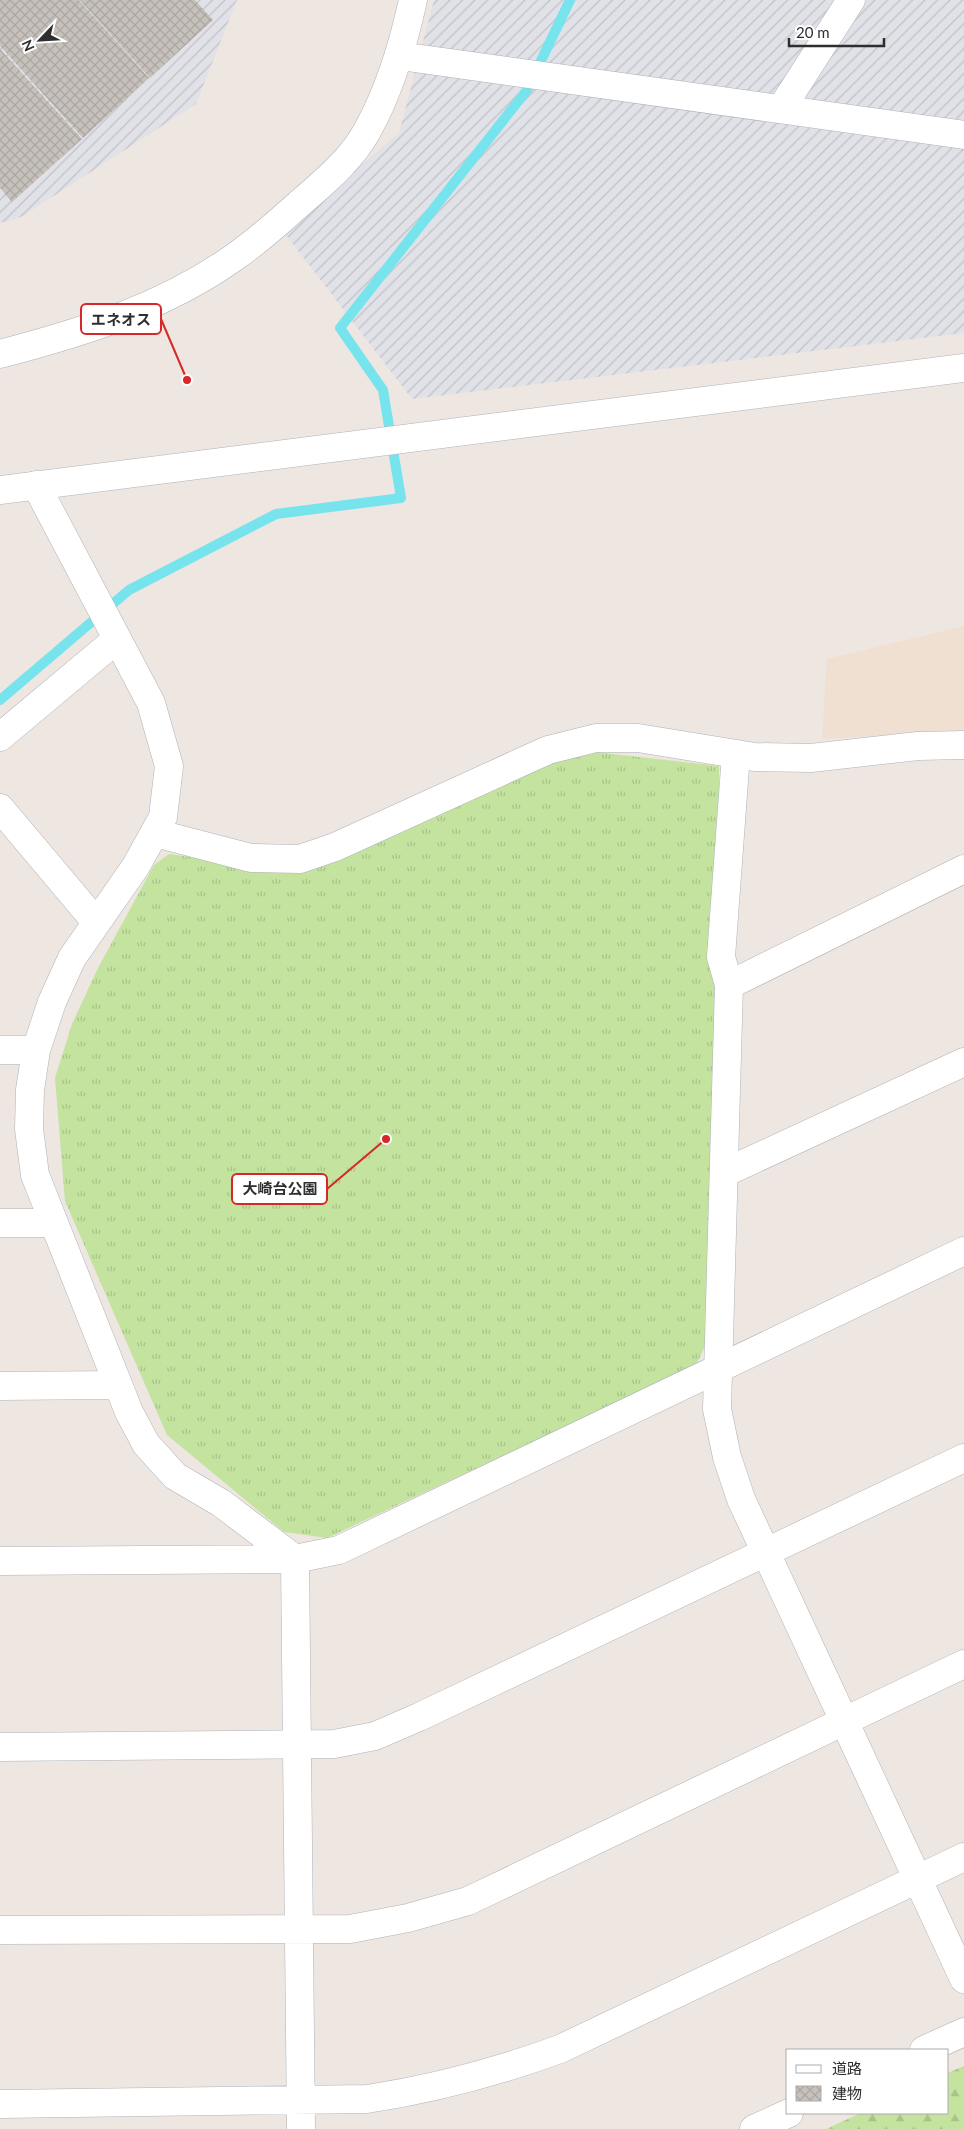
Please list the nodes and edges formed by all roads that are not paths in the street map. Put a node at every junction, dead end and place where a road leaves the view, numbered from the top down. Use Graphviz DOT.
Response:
graph roads {
  1 [pos="414,0"];
  2 [pos="851,0"];
  3 [pos="400,56"];
  4 [pos="781,109"];
  5 [pos="964,135"];
  6 [pos="0,354"];
  7 [pos="964,368"];
  8 [pos="36,485"];
  9 [pos="0,490"];
  10 [pos="117,639"];
  11 [pos="0,737"];
  12 [pos="964,745"];
  13 [pos="736,754"];
  14 [pos="0,808"];
  15 [pos="155,833"];
  16 [pos="964,869"];
  17 [pos="96,922"];
  18 [pos="729,985"];
  19 [pos="0,1050"];
  20 [pos="36,1050"];
  21 [pos="964,1062"];
  22 [pos="724,1173"];
  23 [pos="0,1223"];
  24 [pos="53,1223"];
  25 [pos="964,1251"];
  26 [pos="718,1368"];
  27 [pos="116,1385"];
  28 [pos="0,1386"];
  29 [pos="964,1458"];
  30 [pos="766,1553"];
  31 [pos="295,1559"];
  32 [pos="0,1561"];
  33 [pos="964,1664"];
  34 [pos="844,1722"];
  35 [pos="297,1745"];
  36 [pos="0,1747"];
  37 [pos="964,1857"];
  38 [pos="918,1879"];
  39 [pos="299,1928"];
  40 [pos="0,1930"];
  41 [pos="964,1979"];
  42 [pos="964,2032"];
  43 [pos="926,2049"];
  44 [pos="301,2102"];
  45 [pos="0,2104"];
  46 [pos="787,2114"];
  47 [pos="301,2129"];
  48 [pos="754,2129"];
  1 -- 3 [label="street"];
  2 -- 4 [label="street"];
  3 -- 4 [label="street"];
  3 -- 6 [label="street"];
  4 -- 5 [label="street"];
  7 -- 8 [label="street"];
  8 -- 9 [label="street"];
  8 -- 10 [label="street"];
  10 -- 11 [label="street"];
  10 -- 15 [label="street"];
  12 -- 13 [label="street"];
  13 -- 15 [label="street"];
  13 -- 18 [label="street"];
  14 -- 17 [label="street"];
  15 -- 17 [label="street"];
  16 -- 18 [label="street"];
  17 -- 20 [label="street"];
  18 -- 22 [label="street"];
  19 -- 20 [label="street"];
  20 -- 24 [label="street"];
  21 -- 22 [label="street"];
  22 -- 26 [label="street"];
  23 -- 24 [label="street"];
  24 -- 27 [label="street"];
  25 -- 26 [label="street"];
  26 -- 30 [label="street"];
  26 -- 31 [label="street"];
  27 -- 28 [label="street"];
  27 -- 31 [label="street"];
  29 -- 30 [label="street"];
  30 -- 34 [label="street"];
  30 -- 35 [label="street"];
  31 -- 32 [label="street"];
  31 -- 35 [label="street"];
  33 -- 34 [label="street"];
  34 -- 38 [label="street"];
  34 -- 39 [label="street"];
  35 -- 36 [label="street"];
  35 -- 39 [label="street"];
  37 -- 38 [label="street"];
  38 -- 41 [label="street"];
  38 -- 44 [label="street"];
  39 -- 40 [label="street"];
  39 -- 44 [label="street"];
  42 -- 43 [label="street"];
  44 -- 45 [label="street"];
  44 -- 47 [label="street"];
  46 -- 48 [label="street"];
}
